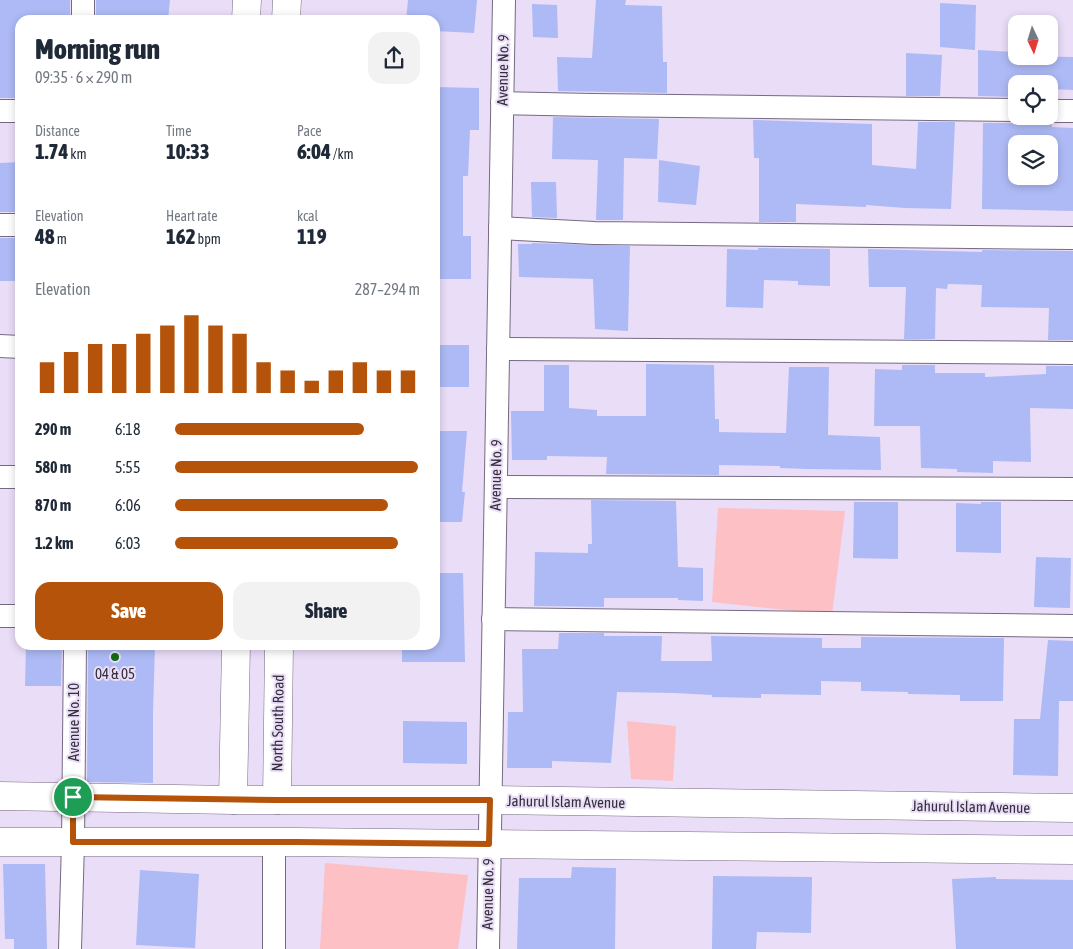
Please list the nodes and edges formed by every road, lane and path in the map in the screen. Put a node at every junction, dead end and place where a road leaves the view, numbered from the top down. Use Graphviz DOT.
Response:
graph roads {
  1 [pos="83,0"];
  2 [pos="247,0"];
  3 [pos="286,0"];
  4 [pos="504,0"];
  5 [pos="83,15"];
  6 [pos="246,15"];
  7 [pos="286,15"];
  8 [pos="502,102"];
  9 [pos="1008,110"];
  10 [pos="0,111"];
  11 [pos="15,111"];
  12 [pos="1058,111"];
  13 [pos="1073,111"];
  14 [pos="0,225"];
  15 [pos="15,225"];
  16 [pos="500,228"];
  17 [pos="1073,238"];
  18 [pos="0,346"];
  19 [pos="15,346"];
  20 [pos="498,349"];
  21 [pos="1073,353"];
  22 [pos="0,476"];
  23 [pos="15,477"];
  24 [pos="496,487"];
  25 [pos="1073,490"];
  26 [pos="0,616"];
  27 [pos="15,616"];
  28 [pos="493,619"];
  29 [pos="1073,626"];
  30 [pos="75,650"];
  31 [pos="236,650"];
  32 [pos="279,650"];
  33 [pos="0,796"];
  34 [pos="73,797"];
  35 [pos="233,800"];
  36 [pos="278,800"];
  37 [pos="490,800"];
  38 [pos="1073,808"];
  39 [pos="0,842"];
  40 [pos="73,842"];
  41 [pos="274,842"];
  42 [pos="489,844"];
  43 [pos="1073,850"];
  44 [pos="70,949"];
  45 [pos="274,949"];
  46 [pos="488,949"];
  1 -- 5 [label="street"];
  2 -- 6 [label="street"];
  3 -- 7 [label="street"];
  4 -- 8 [label="street, Avenue No. 9"];
  8 -- 9 [label="street"];
  8 -- 16 [label="street, Avenue No. 9"];
  10 -- 11 [label="street"];
  12 -- 13 [label="street"];
  14 -- 15 [label="street"];
  16 -- 17 [label="street"];
  16 -- 20 [label="street, Avenue No. 9"];
  18 -- 19 [label="street"];
  20 -- 21 [label="street"];
  20 -- 24 [label="street, Avenue No. 9"];
  22 -- 23 [label="street"];
  24 -- 25 [label="street"];
  24 -- 28 [label="street, Avenue No. 9"];
  26 -- 27 [label="street"];
  28 -- 29 [label="street"];
  28 -- 37 [label="street, Avenue No. 9"];
  30 -- 34 [label="street, Avenue No. 10"];
  31 -- 35 [label="street"];
  32 -- 36 [label="street, North South Road"];
  33 -- 34 [label="street, Jahurul Islam Avenue"];
  34 -- 35 [label="street, Jahurul Islam Avenue"];
  34 -- 40 [label="street, Avenue No. 10"];
  35 -- 36 [label="street, Jahurul Islam Avenue"];
  36 -- 37 [label="street, Jahurul Islam Avenue"];
  37 -- 38 [label="street, Jahurul Islam Avenue"];
  37 -- 42 [label="street, Avenue No. 9"];
  39 -- 40 [label="street"];
  40 -- 41 [label="street"];
  40 -- 44 [label="street, Avenue No. 10"];
  41 -- 42 [label="street"];
  41 -- 45 [label="street"];
  42 -- 43 [label="street"];
  42 -- 46 [label="street, Avenue No. 9"];
}
